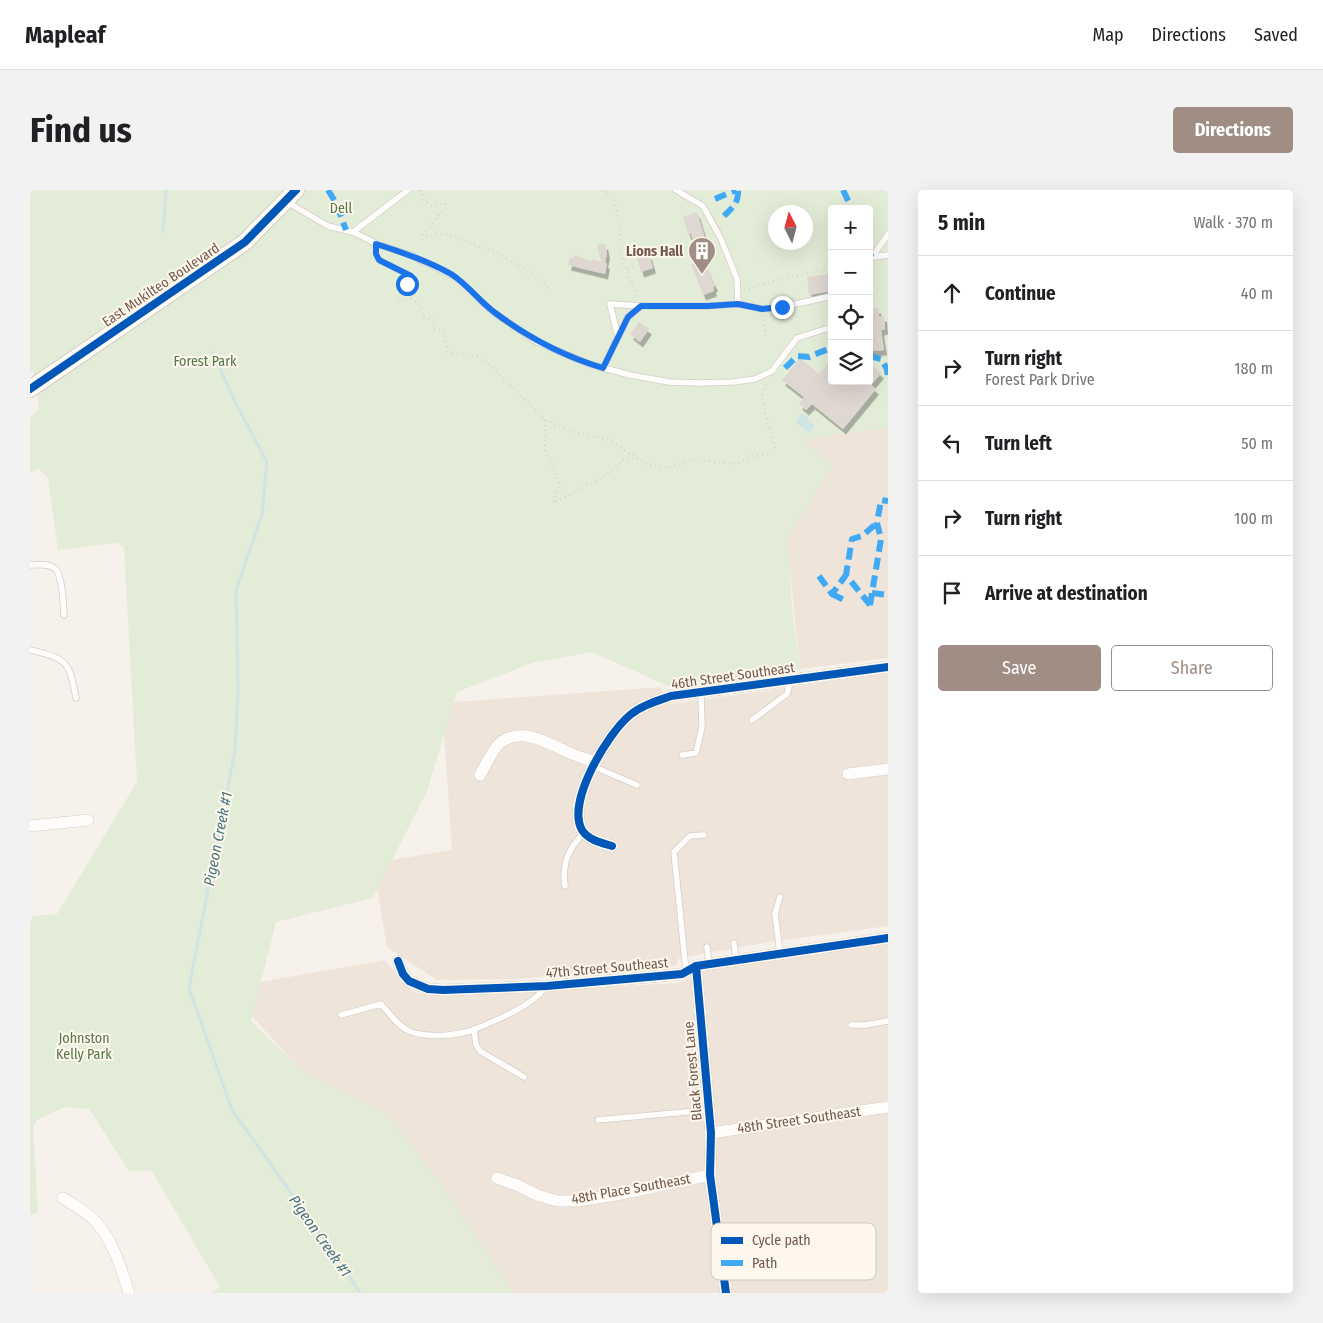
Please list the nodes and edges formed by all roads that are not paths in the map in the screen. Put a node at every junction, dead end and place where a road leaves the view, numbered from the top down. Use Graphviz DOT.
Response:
graph roads {
  1 [pos="408,190"];
  2 [pos="676,190"];
  3 [pos="293,193"];
  4 [pos="353,232"];
  5 [pos="888,234"];
  6 [pos="873,256"];
  7 [pos="888,256"];
  8 [pos="873,259"];
  9 [pos="828,297"];
  10 [pos="738,304"];
  11 [pos="641,306"];
  12 [pos="828,328"];
  13 [pos="618,337"];
  14 [pos="603,368"];
  15 [pos="30,389"];
  16 [pos="30,565"];
  17 [pos="64,615"];
  18 [pos="30,650"];
  19 [pos="888,667"];
  20 [pos="791,680"];
  21 [pos="701,693"];
  22 [pos="76,698"];
  23 [pos="752,720"];
  24 [pos="682,755"];
  25 [pos="593,764"];
  26 [pos="888,769"];
  27 [pos="848,774"];
  28 [pos="480,775"];
  29 [pos="637,785"];
  30 [pos="88,820"];
  31 [pos="30,826"];
  32 [pos="584,833"];
  33 [pos="704,835"];
  34 [pos="612,846"];
  35 [pos="565,886"];
  36 [pos="780,896"];
  37 [pos="888,938"];
  38 [pos="734,943"];
  39 [pos="707,947"];
  40 [pos="780,954"];
  41 [pos="736,960"];
  42 [pos="398,961"];
  43 [pos="709,964"];
  44 [pos="691,968"];
  45 [pos="547,986"];
  46 [pos="341,1015"];
  47 [pos="888,1021"];
  48 [pos="851,1025"];
  49 [pos="474,1029"];
  50 [pos="524,1077"];
  51 [pos="888,1107"];
  52 [pos="708,1110"];
  53 [pos="598,1120"];
  54 [pos="710,1133"];
  55 [pos="710,1175"];
  56 [pos="497,1178"];
  57 [pos="63,1198"];
  58 [pos="717,1223"];
  59 [pos="724,1280"];
  60 [pos="129,1293"];
  61 [pos="726,1293"];
  1 -- 4 [label="lane"];
  2 -- 10 [label="lane"];
  3 -- 4 [label="lane"];
  3 -- 15 [label="main road, East Mukilteo Boulevard"];
  4 -- 14 [label="lane"];
  5 -- 6 [label="lane"];
  7 -- 8 [label="lane"];
  9 -- 10 [label="lane"];
  10 -- 11 [label="lane"];
  11 -- 13 [label="lane"];
  11 -- 13 [label="lane"];
  12 -- 14 [label="lane"];
  13 -- 14 [label="lane"];
  16 -- 17 [label="lane"];
  18 -- 22 [label="lane"];
  19 -- 20 [label="street, 46th Street Southeast"];
  20 -- 21 [label="street, 46th Street Southeast"];
  20 -- 23 [label="lane"];
  21 -- 24 [label="lane"];
  21 -- 25 [label="street, 46th Street Southeast"];
  25 -- 28 [label="street"];
  25 -- 29 [label="lane"];
  25 -- 32 [label="street, 46th Street Southeast"];
  26 -- 27 [label="street"];
  30 -- 31 [label="street"];
  32 -- 34 [label="street"];
  32 -- 35 [label="lane"];
  33 -- 44 [label="lane"];
  36 -- 40 [label="lane"];
  37 -- 40 [label="street, 47th Street Southeast"];
  38 -- 41 [label="lane"];
  39 -- 43 [label="lane"];
  40 -- 41 [label="street, 47th Street Southeast"];
  41 -- 43 [label="street, 47th Street Southeast"];
  42 -- 45 [label="street, 47th Street Southeast"];
  43 -- 44 [label="street, 47th Street Southeast"];
  44 -- 45 [label="street, 47th Street Southeast"];
  44 -- 52 [label="street, Black Forest Lane"];
  45 -- 49 [label="lane"];
  46 -- 49 [label="lane"];
  47 -- 48 [label="lane"];
  49 -- 50 [label="lane"];
  51 -- 54 [label="street, 48th Street Southeast"];
  52 -- 53 [label="lane"];
  52 -- 54 [label="street, Black Forest Lane"];
  54 -- 55 [label="street, Black Forest Lane"];
  55 -- 56 [label="street, 48th Place Southeast"];
  55 -- 58 [label="street, 48th Place Southeast"];
  57 -- 60 [label="street"];
  59 -- 61 [label="street, 48th Place Southeast"];
}
